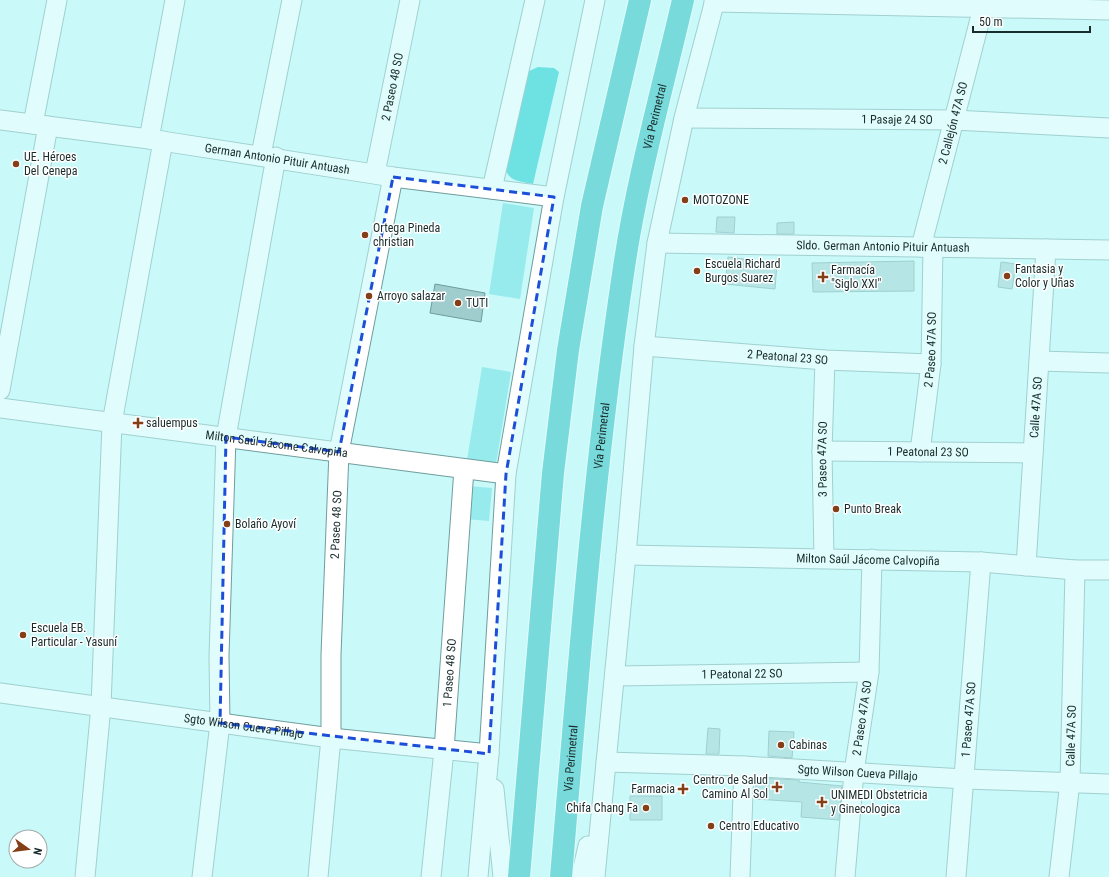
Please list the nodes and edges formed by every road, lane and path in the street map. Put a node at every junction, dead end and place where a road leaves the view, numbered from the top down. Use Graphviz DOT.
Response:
graph roads {
  1 [pos="57,0"];
  2 [pos="175,0"];
  3 [pos="292,0"];
  4 [pos="410,0"];
  5 [pos="535,0"];
  6 [pos="595,0"];
  7 [pos="640,0"];
  8 [pos="683,0"];
  9 [pos="714,1"];
  10 [pos="984,4"];
  11 [pos="1109,10"];
  12 [pos="684,118"];
  13 [pos="0,120"];
  14 [pos="954,120"];
  15 [pos="40,125"];
  16 [pos="1109,128"];
  17 [pos="156,140"];
  18 [pos="268,156"];
  19 [pos="384,175"];
  20 [pos="492,190"];
  21 [pos="554,197"];
  22 [pos="658,243"];
  23 [pos="927,247"];
  24 [pos="1046,249"];
  25 [pos="1109,250"];
  26 [pos="644,346"];
  27 [pos="825,360"];
  28 [pos="1038,361"];
  29 [pos="1109,363"];
  30 [pos="931,364"];
  31 [pos="0,390"];
  32 [pos="0,408"];
  33 [pos="112,423"];
  34 [pos="226,437"];
  35 [pos="822,450"];
  36 [pos="339,452"];
  37 [pos="920,452"];
  38 [pos="1033,453"];
  39 [pos="464,469"];
  40 [pos="506,474"];
  41 [pos="626,555"];
  42 [pos="824,558"];
  43 [pos="872,559"];
  44 [pos="981,562"];
  45 [pos="1026,566"];
  46 [pos="1075,570"];
  47 [pos="1109,570"];
  48 [pos="869,672"];
  49 [pos="615,676"];
  50 [pos="0,693"];
  51 [pos="101,706"];
  52 [pos="220,723"];
  53 [pos="331,738"];
  54 [pos="444,750"];
  55 [pos="489,754"];
  56 [pos="606,762"];
  57 [pos="744,766"];
  58 [pos="854,772"];
  59 [pos="964,779"];
  60 [pos="1070,782"];
  61 [pos="1109,784"];
  62 [pos="603,788"];
  63 [pos="85,877"];
  64 [pos="202,877"];
  65 [pos="318,877"];
  66 [pos="431,877"];
  67 [pos="478,877"];
  68 [pos="503,877"];
  69 [pos="519,877"];
  70 [pos="561,877"];
  71 [pos="581,877"];
  72 [pos="595,877"];
  73 [pos="740,877"];
  74 [pos="845,877"];
  75 [pos="956,877"];
  76 [pos="1059,877"];
  1 -- 15 [label="street"];
  2 -- 17 [label="street"];
  3 -- 18 [label="street"];
  4 -- 19 [label="street, 2 Paseo 48 SO"];
  5 -- 20 [label="street"];
  6 -- 21 [label="street"];
  7 -- 69 [label="highway"];
  8 -- 70 [label="highway, Vía Perimetral"];
  9 -- 10 [label="street"];
  9 -- 12 [label="street"];
  10 -- 11 [label="street"];
  10 -- 14 [label="street, 2 Callejón 47A SO"];
  12 -- 14 [label="street, 1 Pasaje 24 SO"];
  12 -- 22 [label="street"];
  13 -- 15 [label="street, German Antonio Pituir Antuash"];
  14 -- 16 [label="street, 1 Pasaje 24 SO"];
  14 -- 23 [label="street, 2 Callejón 47A SO"];
  15 -- 17 [label="street, German Antonio Pituir Antuash"];
  15 -- 31 [label="street"];
  17 -- 18 [label="street, German Antonio Pituir Antuash"];
  17 -- 33 [label="street"];
  18 -- 19 [label="street, German Antonio Pituir Antuash"];
  18 -- 34 [label="street"];
  19 -- 20 [label="street, German Antonio Pituir Antuash"];
  19 -- 36 [label="street, 2 Paseo 48 SO"];
  20 -- 21 [label="street, German Antonio Pituir Antuash"];
  21 -- 40 [label="street"];
  22 -- 23 [label="street, Sldo. German Antonio Pituir Antuash"];
  22 -- 26 [label="street"];
  23 -- 24 [label="street, Sldo. German Antonio Pituir Antuash"];
  23 -- 30 [label="street, 2 Paseo 47A SO"];
  24 -- 25 [label="street, Sldo. German Antonio Pituir Antuash"];
  24 -- 28 [label="street, Calle 47A SO"];
  26 -- 27 [label="street, 2 Peatonal 23 SO"];
  26 -- 41 [label="street"];
  27 -- 30 [label="street, 2 Peatonal 23 SO"];
  27 -- 35 [label="street, 3 Paseo 47A SO"];
  28 -- 29 [label="street"];
  28 -- 38 [label="street, Calle 47A SO"];
  30 -- 37 [label="street, 2 Paseo 47A SO"];
  32 -- 33 [label="street, Milton Saúl Jácome Calvopiña"];
  33 -- 34 [label="street, Milton Saúl Jácome Calvopiña"];
  33 -- 51 [label="street"];
  34 -- 36 [label="street, Milton Saúl Jácome Calvopiña"];
  34 -- 52 [label="street"];
  35 -- 37 [label="street, 1 Peatonal 23 SO"];
  35 -- 42 [label="street, 3 Paseo 47A SO"];
  36 -- 39 [label="street, Milton Saúl Jácome Calvopiña"];
  36 -- 53 [label="street, 2 Paseo 48 SO"];
  37 -- 38 [label="street, 1 Peatonal 23 SO"];
  38 -- 45 [label="street, Calle 47A SO"];
  39 -- 40 [label="street, Milton Saúl Jácome Calvopiña"];
  39 -- 54 [label="street, 1 Paseo 48 SO"];
  40 -- 55 [label="street"];
  41 -- 42 [label="street, Milton Saúl Jácome Calvopiña"];
  41 -- 49 [label="street"];
  42 -- 43 [label="street, Milton Saúl Jácome Calvopiña"];
  43 -- 44 [label="street, Milton Saúl Jácome Calvopiña"];
  43 -- 48 [label="street, 2 Paseo 47A SO"];
  44 -- 45 [label="street, Milton Saúl Jácome Calvopiña"];
  44 -- 59 [label="street, 1 Paseo 47A SO"];
  45 -- 46 [label="street, Milton Saúl Jácome Calvopiña"];
  46 -- 47 [label="street, Milton Saúl Jácome Calvopiña"];
  46 -- 60 [label="street, Calle 47A SO"];
  48 -- 49 [label="street, 1 Peatonal 22 SO"];
  48 -- 58 [label="street, 2 Paseo 47A SO"];
  49 -- 56 [label="street"];
  50 -- 51 [label="street, Sgto Wilson Cueva Pillajo"];
  51 -- 52 [label="street, Sgto Wilson Cueva Pillajo"];
  51 -- 63 [label="street"];
  52 -- 53 [label="street, Sgto Wilson Cueva Pillajo"];
  52 -- 64 [label="street"];
  53 -- 54 [label="street, Sgto Wilson Cueva Pillajo"];
  53 -- 65 [label="street, 2 Paseo 48 SO"];
  54 -- 55 [label="street, Sgto Wilson Cueva Pillajo"];
  54 -- 66 [label="street, 1 Paseo 48 SO"];
  55 -- 67 [label="street"];
  55 -- 68 [label="street"];
  56 -- 57 [label="street, Sgto Wilson Cueva Pillajo"];
  56 -- 62 [label="street"];
  57 -- 58 [label="street, Sgto Wilson Cueva Pillajo"];
  57 -- 73 [label="street"];
  58 -- 59 [label="street, Sgto Wilson Cueva Pillajo"];
  58 -- 74 [label="street, 2 Paseo 47A SO"];
  59 -- 60 [label="street, Sgto Wilson Cueva Pillajo"];
  59 -- 75 [label="street, 1 Paseo 47A SO"];
  60 -- 61 [label="street, Sgto Wilson Cueva Pillajo"];
  60 -- 76 [label="street, Calle 47A SO"];
  62 -- 71 [label="street"];
  62 -- 72 [label="street"];
}
